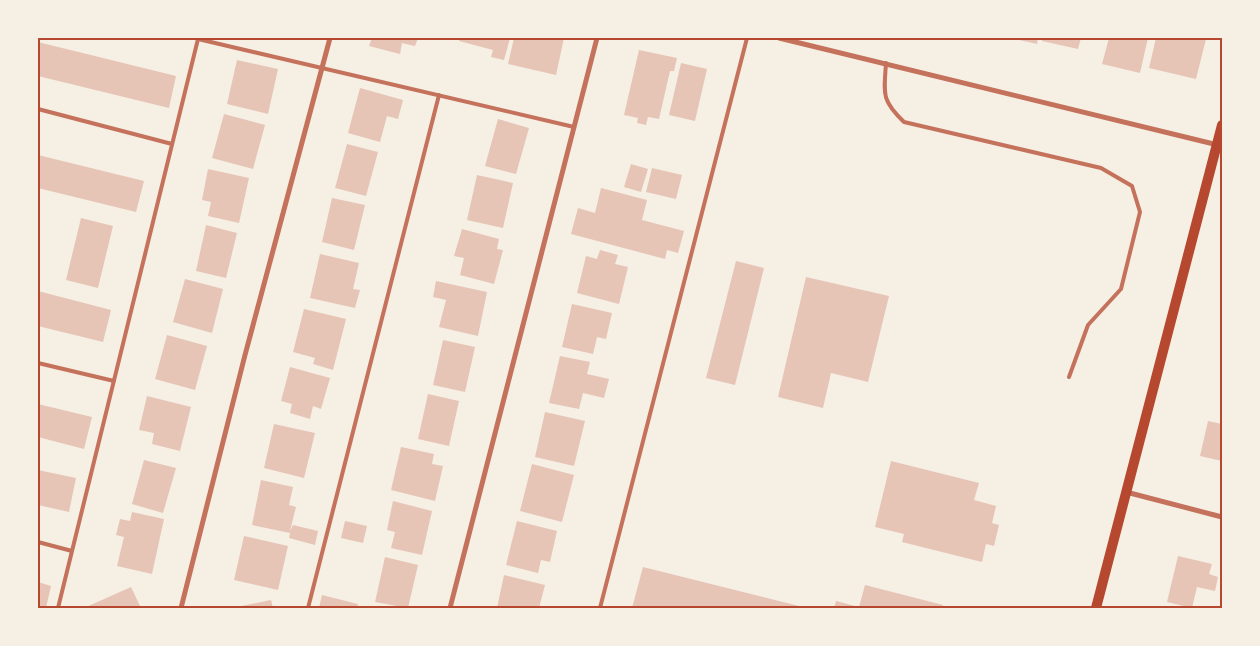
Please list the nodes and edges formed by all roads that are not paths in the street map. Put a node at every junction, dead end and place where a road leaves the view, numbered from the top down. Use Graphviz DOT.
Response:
graph roads {
  1 [pos="330,38"];
  2 [pos="598,38"];
  3 [pos="747,38"];
  4 [pos="779,38"];
  5 [pos="886,63"];
  6 [pos="323,67"];
  7 [pos="439,95"];
  8 [pos="38,109"];
  9 [pos="1222,124"];
  10 [pos="574,128"];
  11 [pos="172,144"];
  12 [pos="1220,146"];
  13 [pos="38,363"];
  14 [pos="1069,377"];
  15 [pos="114,381"];
  16 [pos="1125,492"];
  17 [pos="1222,517"];
  18 [pos="38,542"];
  19 [pos="72,551"];
  20 [pos="58,608"];
  21 [pos="181,608"];
  22 [pos="308,608"];
  23 [pos="450,608"];
  24 [pos="600,608"];
  25 [pos="1096,608"];
  1 -- 6 [label="street"];
  2 -- 10 [label="street"];
  3 -- 24 [label="lane"];
  4 -- 5 [label="street"];
  5 -- 12 [label="street"];
  5 -- 14 [label="lane"];
  6 -- 7 [label="lane"];
  6 -- 11 [label="lane"];
  6 -- 21 [label="street"];
  7 -- 10 [label="lane"];
  7 -- 22 [label="lane"];
  8 -- 11 [label="lane"];
  9 -- 12 [label="main road"];
  10 -- 23 [label="street"];
  11 -- 15 [label="lane"];
  12 -- 16 [label="main road"];
  13 -- 15 [label="lane"];
  15 -- 19 [label="lane"];
  16 -- 17 [label="street"];
  16 -- 25 [label="main road"];
  18 -- 19 [label="lane"];
  19 -- 20 [label="lane"];
}
